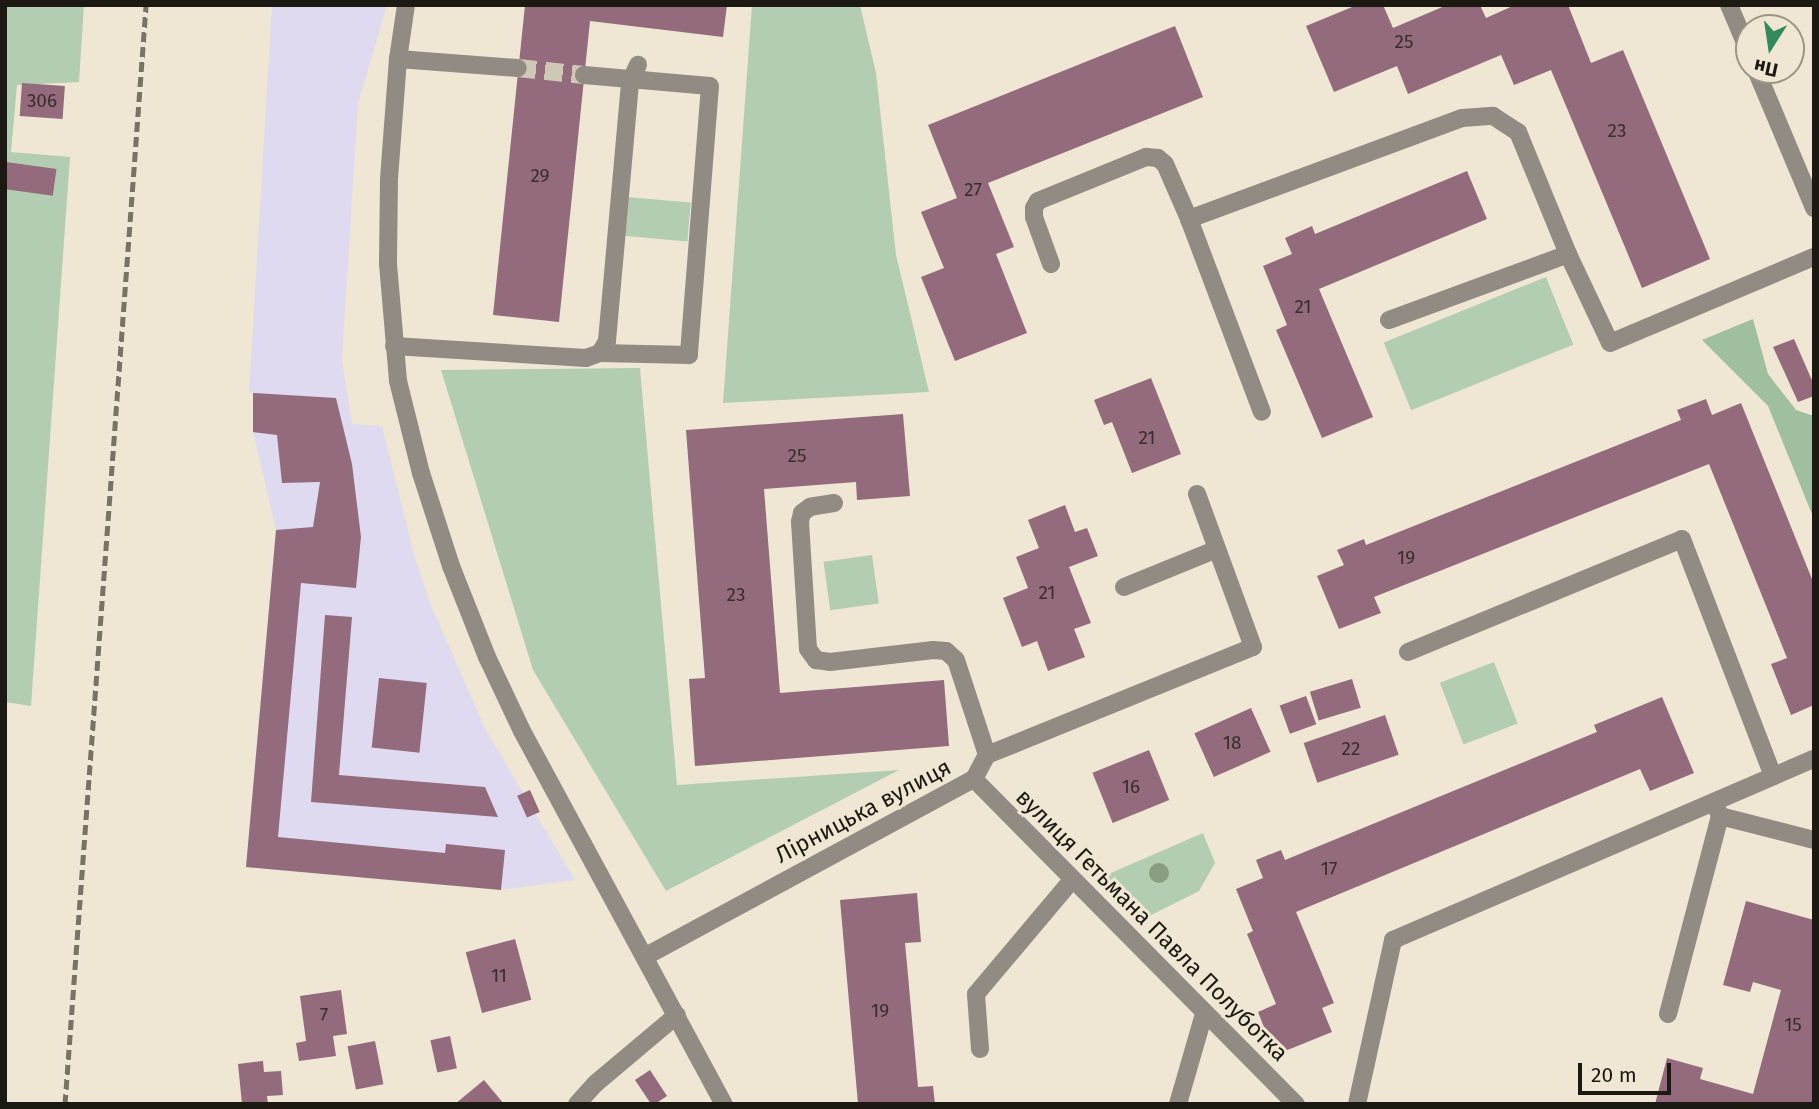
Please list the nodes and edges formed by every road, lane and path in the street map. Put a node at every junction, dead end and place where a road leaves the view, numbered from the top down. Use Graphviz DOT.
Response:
graph roads {
  1 [pos="406,5"];
  2 [pos="398,59"];
  3 [pos="518,68"];
  4 [pos="634,74"];
  5 [pos="584,75"];
  6 [pos="1762,84"];
  7 [pos="1814,208"];
  8 [pos="1189,219"];
  9 [pos="1568,254"];
  10 [pos="1814,257"];
  11 [pos="1051,264"];
  12 [pos="1389,320"];
  13 [pos="394,346"];
  14 [pos="600,353"];
  15 [pos="1262,412"];
  16 [pos="1197,494"];
  17 [pos="834,503"];
  18 [pos="1217,549"];
  19 [pos="1124,587"];
  20 [pos="1408,652"];
  21 [pos="987,755"];
  22 [pos="1814,759"];
  23 [pos="1773,776"];
  24 [pos="975,779"];
  25 [pos="1717,809"];
  26 [pos="1814,840"];
  27 [pos="1072,880"];
  28 [pos="646,956"];
  29 [pos="1204,1014"];
  30 [pos="1668,1014"];
  31 [pos="677,1015"];
  32 [pos="980,1049"];
  33 [pos="577,1104"];
  34 [pos="724,1104"];
  35 [pos="1178,1104"];
  36 [pos="1296,1104"];
  37 [pos="1357,1104"];
  1 -- 2 [label="street"];
  2 -- 3 [label="street"];
  2 -- 13 [label="street"];
  4 -- 5 [label="street"];
  4 -- 14 [label="street"];
  4 -- 14 [label="street"];
  6 -- 7 [label="street"];
  8 -- 9 [label="street"];
  8 -- 11 [label="street"];
  8 -- 15 [label="street"];
  9 -- 10 [label="street"];
  9 -- 12 [label="street"];
  13 -- 14 [label="street"];
  13 -- 28 [label="street"];
  16 -- 18 [label="street"];
  17 -- 21 [label="street"];
  18 -- 19 [label="street"];
  18 -- 21 [label="street"];
  20 -- 23 [label="street"];
  21 -- 24 [label="street, Лірницька вулиця"];
  22 -- 23 [label="street"];
  23 -- 25 [label="street"];
  24 -- 27 [label="street, вулиця Гетьмана Павла Полуботка"];
  24 -- 28 [label="street, Лірницька вулиця"];
  25 -- 26 [label="street"];
  25 -- 30 [label="street"];
  25 -- 37 [label="street"];
  27 -- 29 [label="street, вулиця Гетьмана Павла Полуботка"];
  27 -- 32 [label="street"];
  28 -- 31 [label="street"];
  29 -- 35 [label="street"];
  29 -- 36 [label="street, вулиця Гетьмана Павла Полуботка"];
  31 -- 33 [label="street"];
  31 -- 34 [label="street"];
}
